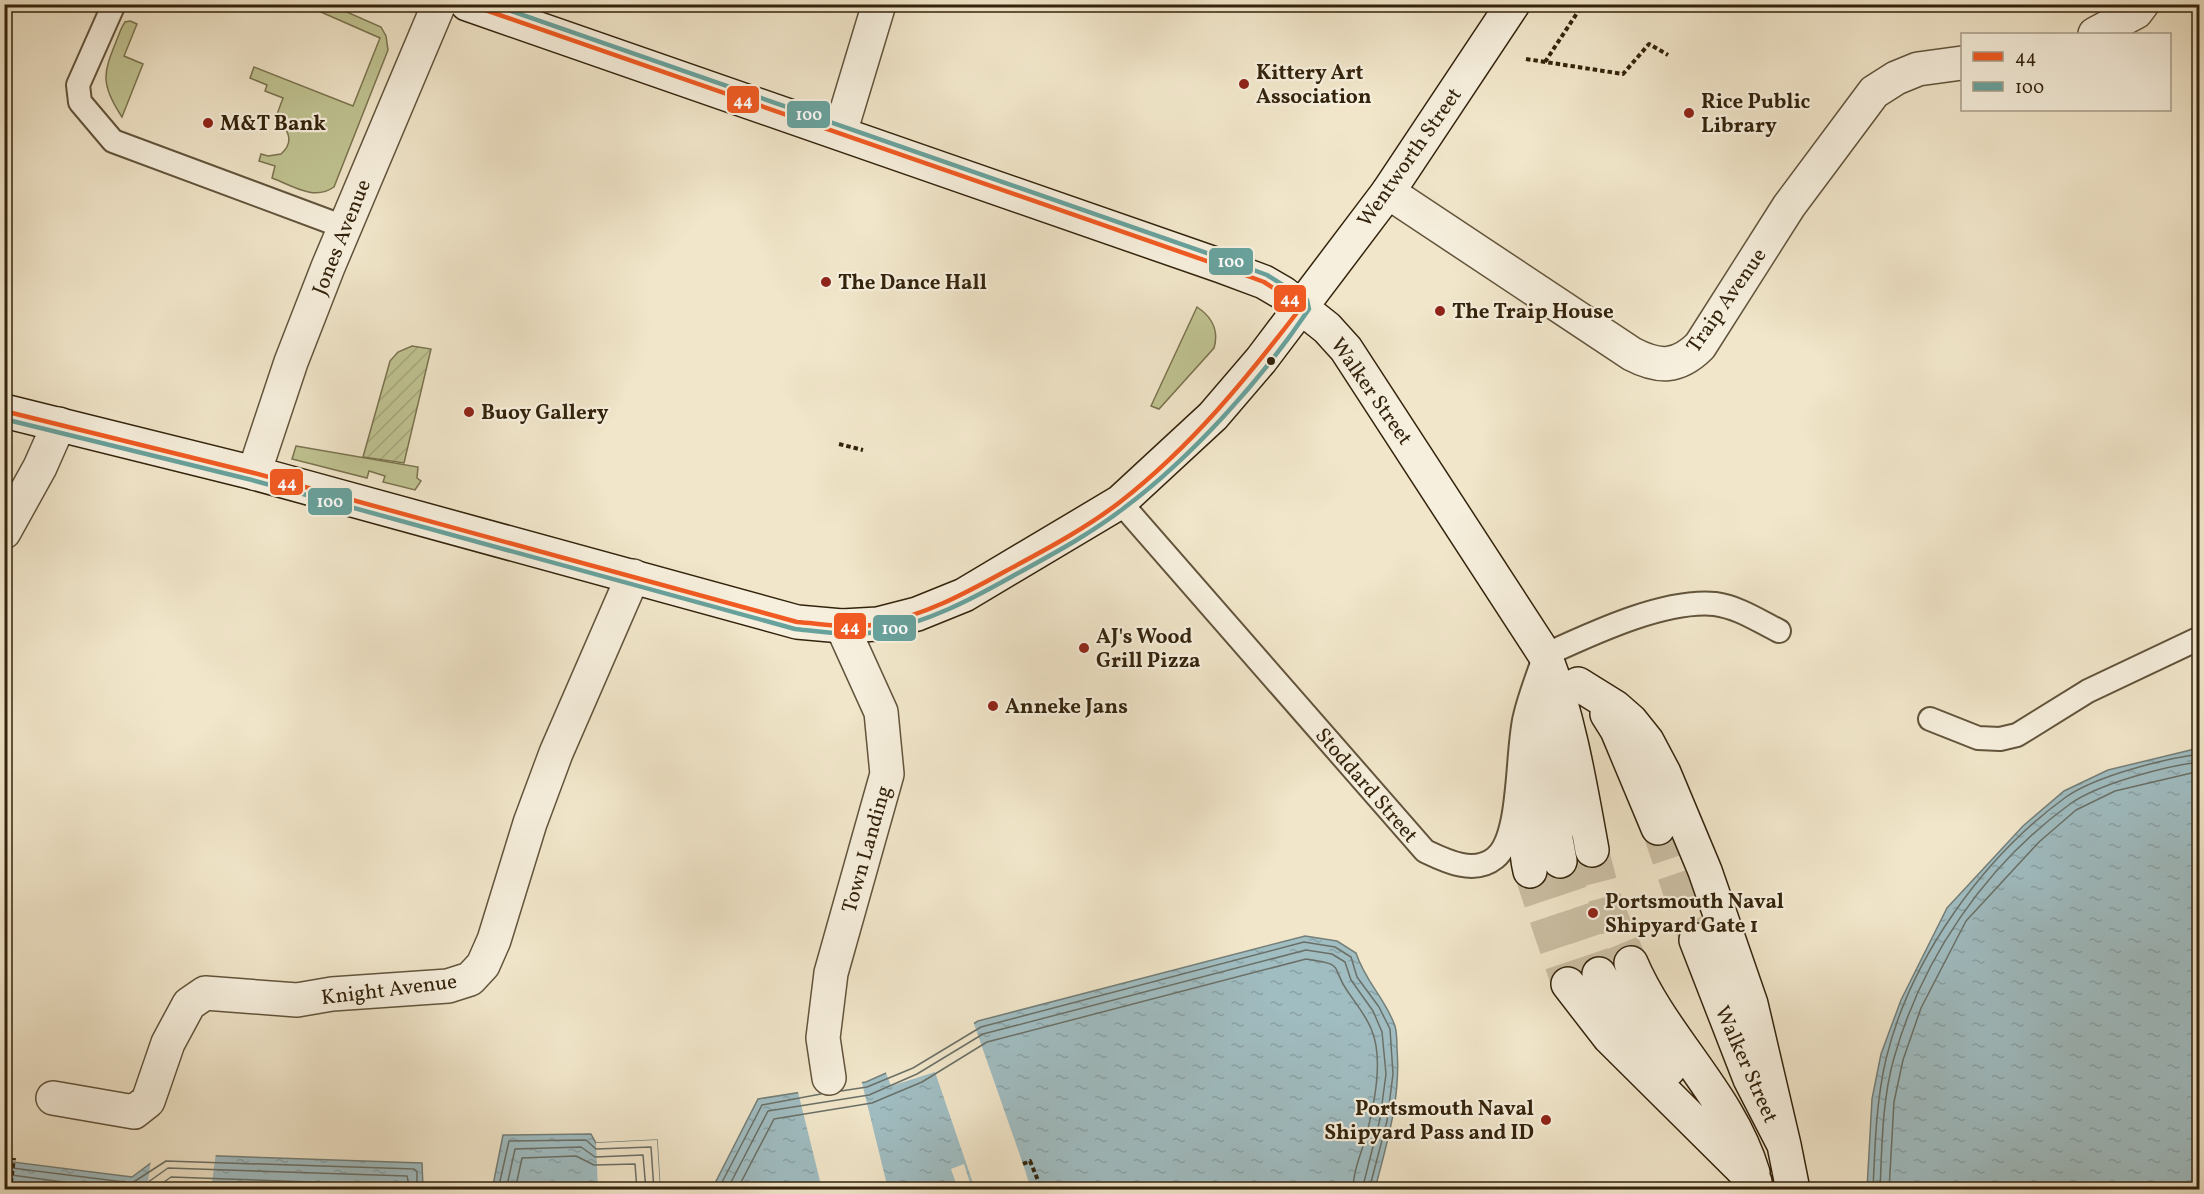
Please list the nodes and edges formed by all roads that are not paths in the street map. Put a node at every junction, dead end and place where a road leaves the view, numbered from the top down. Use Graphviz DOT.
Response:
graph roads {
  1 [pos="114,4"];
  2 [pos="439,4"];
  3 [pos="467,4"];
  4 [pos="879,4"];
  5 [pos="1513,4"];
  6 [pos="2142,4"];
  7 [pos="2097,33"];
  8 [pos="1961,63"];
  9 [pos="840,132"];
  10 [pos="1388,192"];
  11 [pos="344,227"];
  12 [pos="1302,306"];
  13 [pos="4,411"];
  14 [pos="59,424"];
  15 [pos="254,473"];
  16 [pos="1119,502"];
  17 [pos="4,532"];
  18 [pos="633,576"];
  19 [pos="842,626"];
  20 [pos="1779,630"];
  21 [pos="2199,638"];
  22 [pos="1560,674"];
  23 [pos="1930,719"];
  24 [pos="1658,828"];
  25 [pos="1592,850"];
  26 [pos="1545,866"];
  27 [pos="1696,940"];
  28 [pos="1631,963"];
  29 [pos="1599,974"];
  30 [pos="1568,984"];
  31 [pos="829,1078"];
  32 [pos="53,1098"];
  33 [pos="1784,1145"];
  34 [pos="1756,1186"];
  35 [pos="1792,1190"];
  1 -- 11 [label="lane"];
  2 -- 11 [label="street, Jones Avenue"];
  3 -- 9 [label="street, Walker Street"];
  4 -- 9 [label="street"];
  5 -- 10 [label="street, Wentworth Street"];
  6 -- 7 [label="street"];
  8 -- 10 [label="street, Traip Avenue"];
  9 -- 12 [label="street, Walker Street"];
  10 -- 12 [label="street, Wentworth Street"];
  11 -- 15 [label="street, Jones Avenue"];
  12 -- 16 [label="street, Wentworth Street"];
  12 -- 22 [label="street, Walker Street"];
  13 -- 14 [label="street, Wentworth Street"];
  14 -- 15 [label="street, Wentworth Street"];
  14 -- 17 [label="street"];
  15 -- 18 [label="street, Wentworth Street"];
  16 -- 19 [label="street, Wentworth Street"];
  16 -- 22 [label="lane, Stoddard Street"];
  18 -- 19 [label="street, Wentworth Street"];
  18 -- 32 [label="street, Knight Avenue"];
  19 -- 31 [label="street, Town Landing"];
  20 -- 22 [label="lane"];
  21 -- 23 [label="lane"];
  22 -- 24 [label="street, Walker Street"];
  22 -- 25 [label="street, Walker Street"];
  22 -- 26 [label="street"];
  22 -- 33 [label="street"];
  27 -- 33 [label="street, Walker Street"];
  28 -- 34 [label="street, Walker Street"];
  29 -- 34 [label="street"];
  30 -- 34 [label="street"];
  33 -- 35 [label="street, Walker Street"];
}
